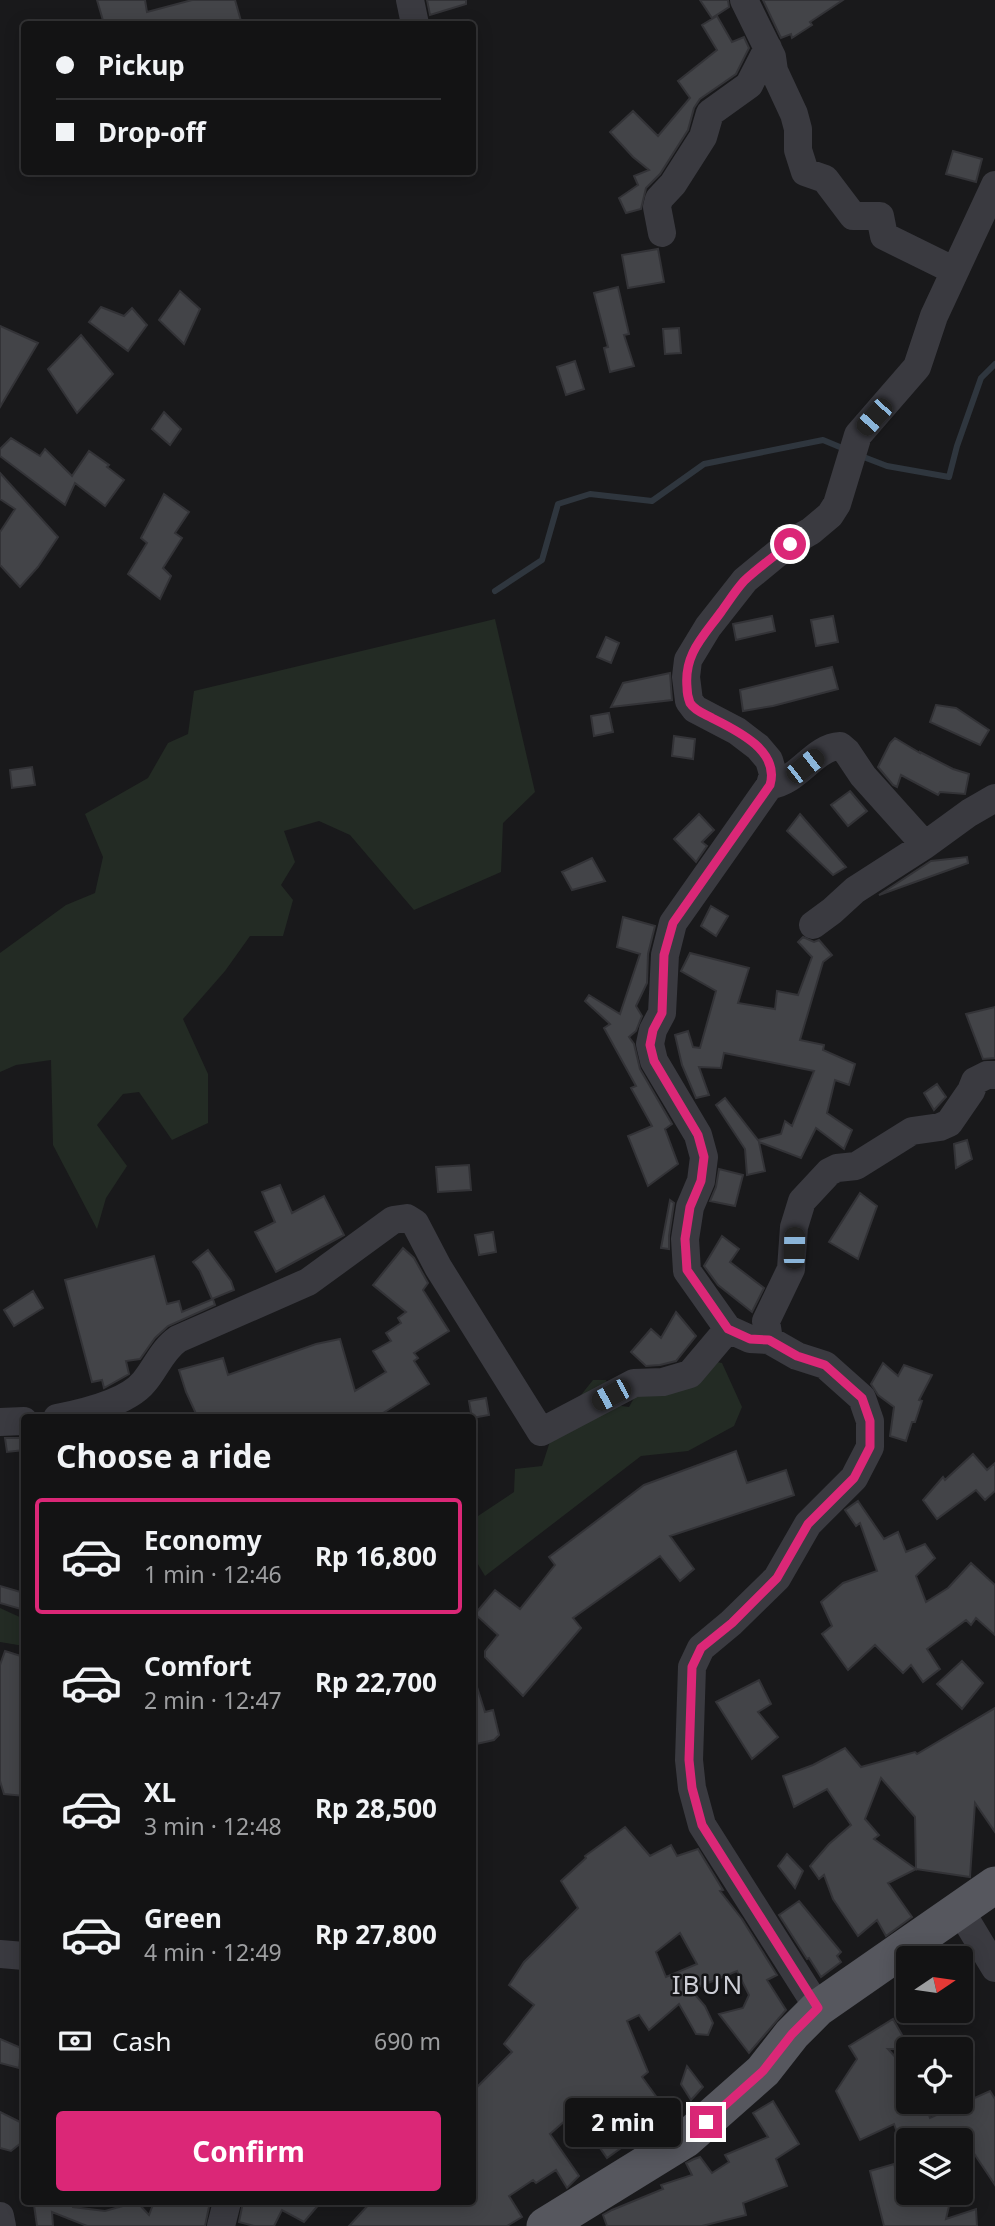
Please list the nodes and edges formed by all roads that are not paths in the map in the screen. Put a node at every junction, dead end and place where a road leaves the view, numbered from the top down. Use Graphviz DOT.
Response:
graph roads {
  1 [pos="410,0"];
  2 [pos="744,0"];
  3 [pos="414,21"];
  4 [pos="768,48"];
  5 [pos="995,186"];
  6 [pos="662,233"];
  7 [pos="955,271"];
  8 [pos="770,785"];
  9 [pos="995,799"];
  10 [pos="925,845"];
  11 [pos="813,925"];
  12 [pos="995,1075"];
  13 [pos="728,1329"];
  14 [pos="769,1340"];
  15 [pos="76,1414"];
  16 [pos="21,1420"];
  17 [pos="0,1422"];
  18 [pos="995,1885"];
  19 [pos="960,1910"];
  20 [pos="0,1954"];
  21 [pos="21,1955"];
  22 [pos="995,1968"];
  23 [pos="818,2008"];
  24 [pos="226,2205"];
  25 [pos="0,2216"];
  26 [pos="2,2226"];
  27 [pos="221,2226"];
  28 [pos="545,2226"];
  1 -- 3 [label="street"];
  2 -- 4 [label="street"];
  4 -- 6 [label="street"];
  4 -- 7 [label="street"];
  5 -- 7 [label="street"];
  7 -- 8 [label="street"];
  8 -- 10 [label="street"];
  8 -- 13 [label="street"];
  9 -- 10 [label="street"];
  10 -- 11 [label="street"];
  12 -- 14 [label="street"];
  13 -- 14 [label="street"];
  13 -- 15 [label="street"];
  14 -- 23 [label="street"];
  16 -- 17 [label="street"];
  18 -- 19 [label="main road"];
  19 -- 22 [label="street"];
  19 -- 23 [label="main road"];
  20 -- 21 [label="street"];
  23 -- 28 [label="main road"];
  24 -- 27 [label="street"];
  25 -- 26 [label="street"];
}
